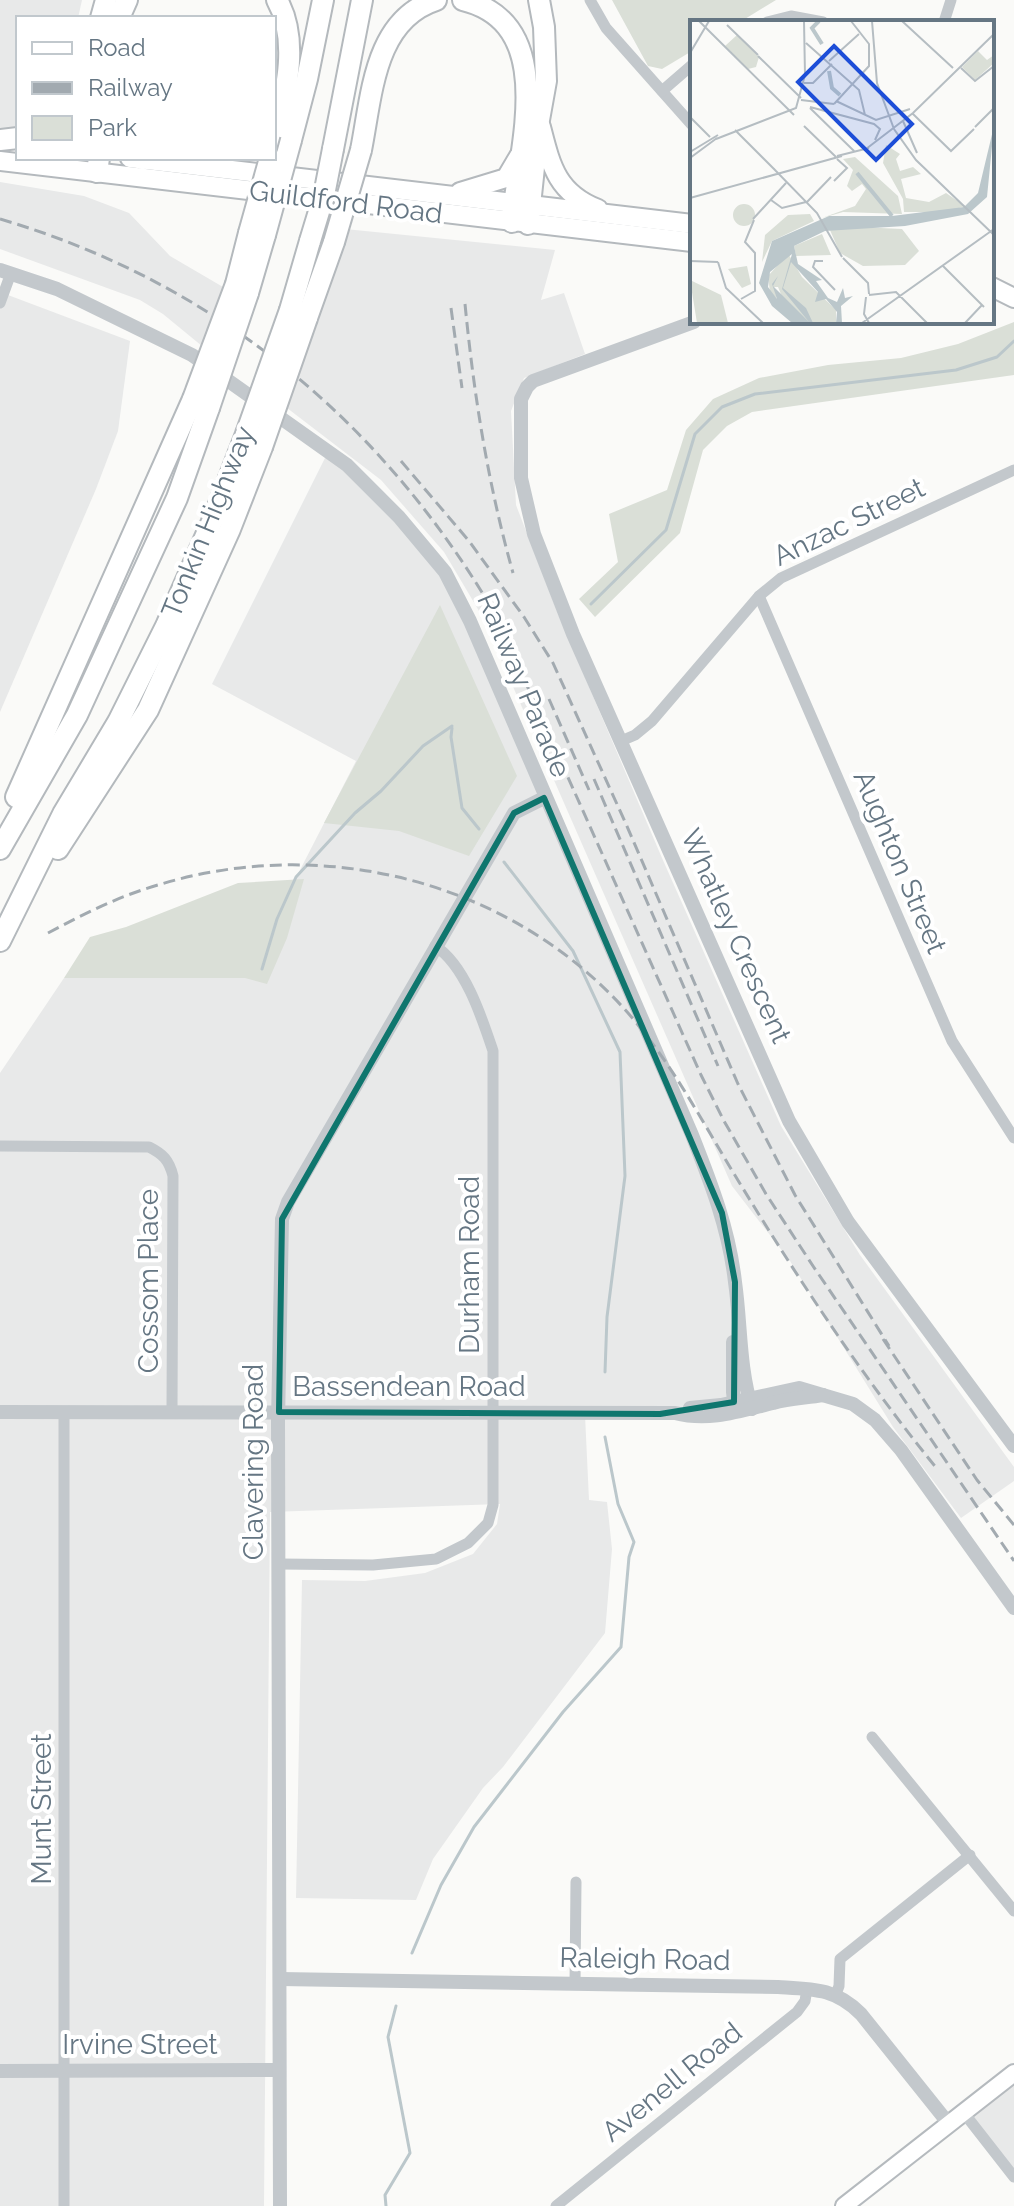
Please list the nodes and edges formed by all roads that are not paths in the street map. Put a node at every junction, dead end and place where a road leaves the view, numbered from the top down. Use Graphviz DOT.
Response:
graph roads {
  1 [pos="277,0"];
  2 [pos="323,0"];
  3 [pos="362,0"];
  4 [pos="375,0"];
  5 [pos="436,0"];
  6 [pos="463,0"];
  7 [pos="539,0"];
  8 [pos="590,0"];
  9 [pos="951,0"];
  10 [pos="775,20"];
  11 [pos="812,20"];
  12 [pos="945,20"];
  13 [pos="690,67"];
  14 [pos="349,76"];
  15 [pos="662,91"];
  16 [pos="539,120"];
  17 [pos="690,123"];
  18 [pos="280,141"];
  19 [pos="521,150"];
  20 [pos="155,160"];
  21 [pos="270,160"];
  22 [pos="275,160"];
  23 [pos="0,161"];
  24 [pos="92,165"];
  25 [pos="453,194"];
  26 [pos="521,214"];
  27 [pos="617,216"];
  28 [pos="690,224"];
  29 [pos="257,234"];
  30 [pos="690,242"];
  31 [pos="6,272"];
  32 [pos="994,290"];
  33 [pos="1014,298"];
  34 [pos="0,303"];
  35 [pos="298,314"];
  36 [pos="690,323"];
  37 [pos="201,403"];
  38 [pos="1014,470"];
  39 [pos="759,596"];
  40 [pos="621,741"];
  41 [pos="544,798"];
  42 [pos="0,833"];
  43 [pos="0,849"];
  44 [pos="4,933"];
  45 [pos="435,946"];
  46 [pos="1014,1138"];
  47 [pos="0,1146"];
  48 [pos="743,1406"];
  49 [pos="172,1411"];
  50 [pos="0,1412"];
  51 [pos="279,1412"];
  52 [pos="494,1412"];
  53 [pos="64,1413"];
  54 [pos="1014,1446"];
  55 [pos="280,1564"];
  56 [pos="1014,1608"];
  57 [pos="872,1737"];
  58 [pos="970,1855"];
  59 [pos="576,1882"];
  60 [pos="1014,1911"];
  61 [pos="280,1979"];
  62 [pos="575,1984"];
  63 [pos="807,1989"];
  64 [pos="836,1994"];
  65 [pos="66,2070"];
  66 [pos="279,2070"];
  67 [pos="0,2071"];
  68 [pos="1014,2073"];
  69 [pos="964,2113"];
  70 [pos="949,2124"];
  71 [pos="1014,2177"];
  72 [pos="64,2206"];
  73 [pos="280,2206"];
  74 [pos="556,2206"];
  75 [pos="844,2206"];
  1 -- 18 [label="highway"];
  2 -- 18 [label="highway, Tonkin Highway"];
  3 -- 14 [label="highway, Tonkin Highway"];
  4 -- 14 [label="highway, Tonkin Highway"];
  5 -- 35 [label="highway, bridge"];
  6 -- 19 [label="highway"];
  7 -- 16 [label="highway"];
  8 -- 15 [label="street"];
  9 -- 12 [label="street"];
  10 -- 11 [label="street"];
  13 -- 15 [label="street"];
  14 -- 35 [label="highway, Tonkin Highway, bridge"];
  15 -- 17 [label="street"];
  16 -- 26 [label="highway"];
  16 -- 27 [label="highway"];
  19 -- 25 [label="highway"];
  19 -- 26 [label="highway"];
  20 -- 25 [label="highway, Guildford Road"];
  21 -- 29 [label="highway, bridge"];
  22 -- 29 [label="highway, Tonkin Highway, bridge"];
  23 -- 24 [label="highway, Guildford Road"];
  24 -- 26 [label="highway, Guildford Road"];
  25 -- 26 [label="highway, Guildford Road"];
  26 -- 27 [label="highway, Guildford Road"];
  26 -- 30 [label="highway, Guildford Road"];
  27 -- 28 [label="highway, Guildford Road"];
  29 -- 37 [label="highway, Tonkin Highway, bridge"];
  31 -- 34 [label="street"];
  31 -- 41 [label="street, Railway Parade"];
  32 -- 33 [label="highway"];
  35 -- 44 [label="highway, Tonkin Highway, bridge"];
  36 -- 40 [label="street, Whatley Crescent"];
  37 -- 42 [label="highway"];
  37 -- 43 [label="highway, Tonkin Highway"];
  38 -- 39 [label="street, Anzac Street"];
  39 -- 40 [label="street, Anzac Street"];
  39 -- 46 [label="street, Aughton Street"];
  40 -- 54 [label="street, Whatley Crescent"];
  41 -- 45 [label="street, Clavering Road"];
  41 -- 48 [label="street, Railway Parade"];
  45 -- 51 [label="street, Clavering Road"];
  45 -- 52 [label="street, Durham Road"];
  47 -- 49 [label="street, Cossom Place"];
  48 -- 52 [label="street, Bassendean Road"];
  48 -- 56 [label="street"];
  49 -- 51 [label="street, Bassendean Road"];
  49 -- 53 [label="street, Bassendean Road"];
  50 -- 53 [label="street, Bassendean Road"];
  51 -- 52 [label="street, Bassendean Road"];
  51 -- 55 [label="street, Clavering Road"];
  52 -- 55 [label="street, Durham Road"];
  53 -- 65 [label="street, Munt Street"];
  55 -- 61 [label="street, Clavering Road"];
  57 -- 58 [label="street"];
  58 -- 60 [label="street"];
  58 -- 64 [label="street"];
  59 -- 62 [label="street"];
  61 -- 62 [label="street, Raleigh Road"];
  61 -- 66 [label="street, Clavering Road"];
  62 -- 63 [label="street, Raleigh Road"];
  63 -- 64 [label="street, Raleigh Road"];
  63 -- 74 [label="street, Avenell Road"];
  64 -- 70 [label="street"];
  65 -- 66 [label="street, Irvine Street"];
  65 -- 67 [label="street, Irvine Street"];
  65 -- 72 [label="street, Munt Street"];
  66 -- 73 [label="street, Clavering Road"];
  68 -- 69 [label="main road"];
  69 -- 70 [label="main road"];
  69 -- 71 [label="street"];
  70 -- 75 [label="main road"];
}
